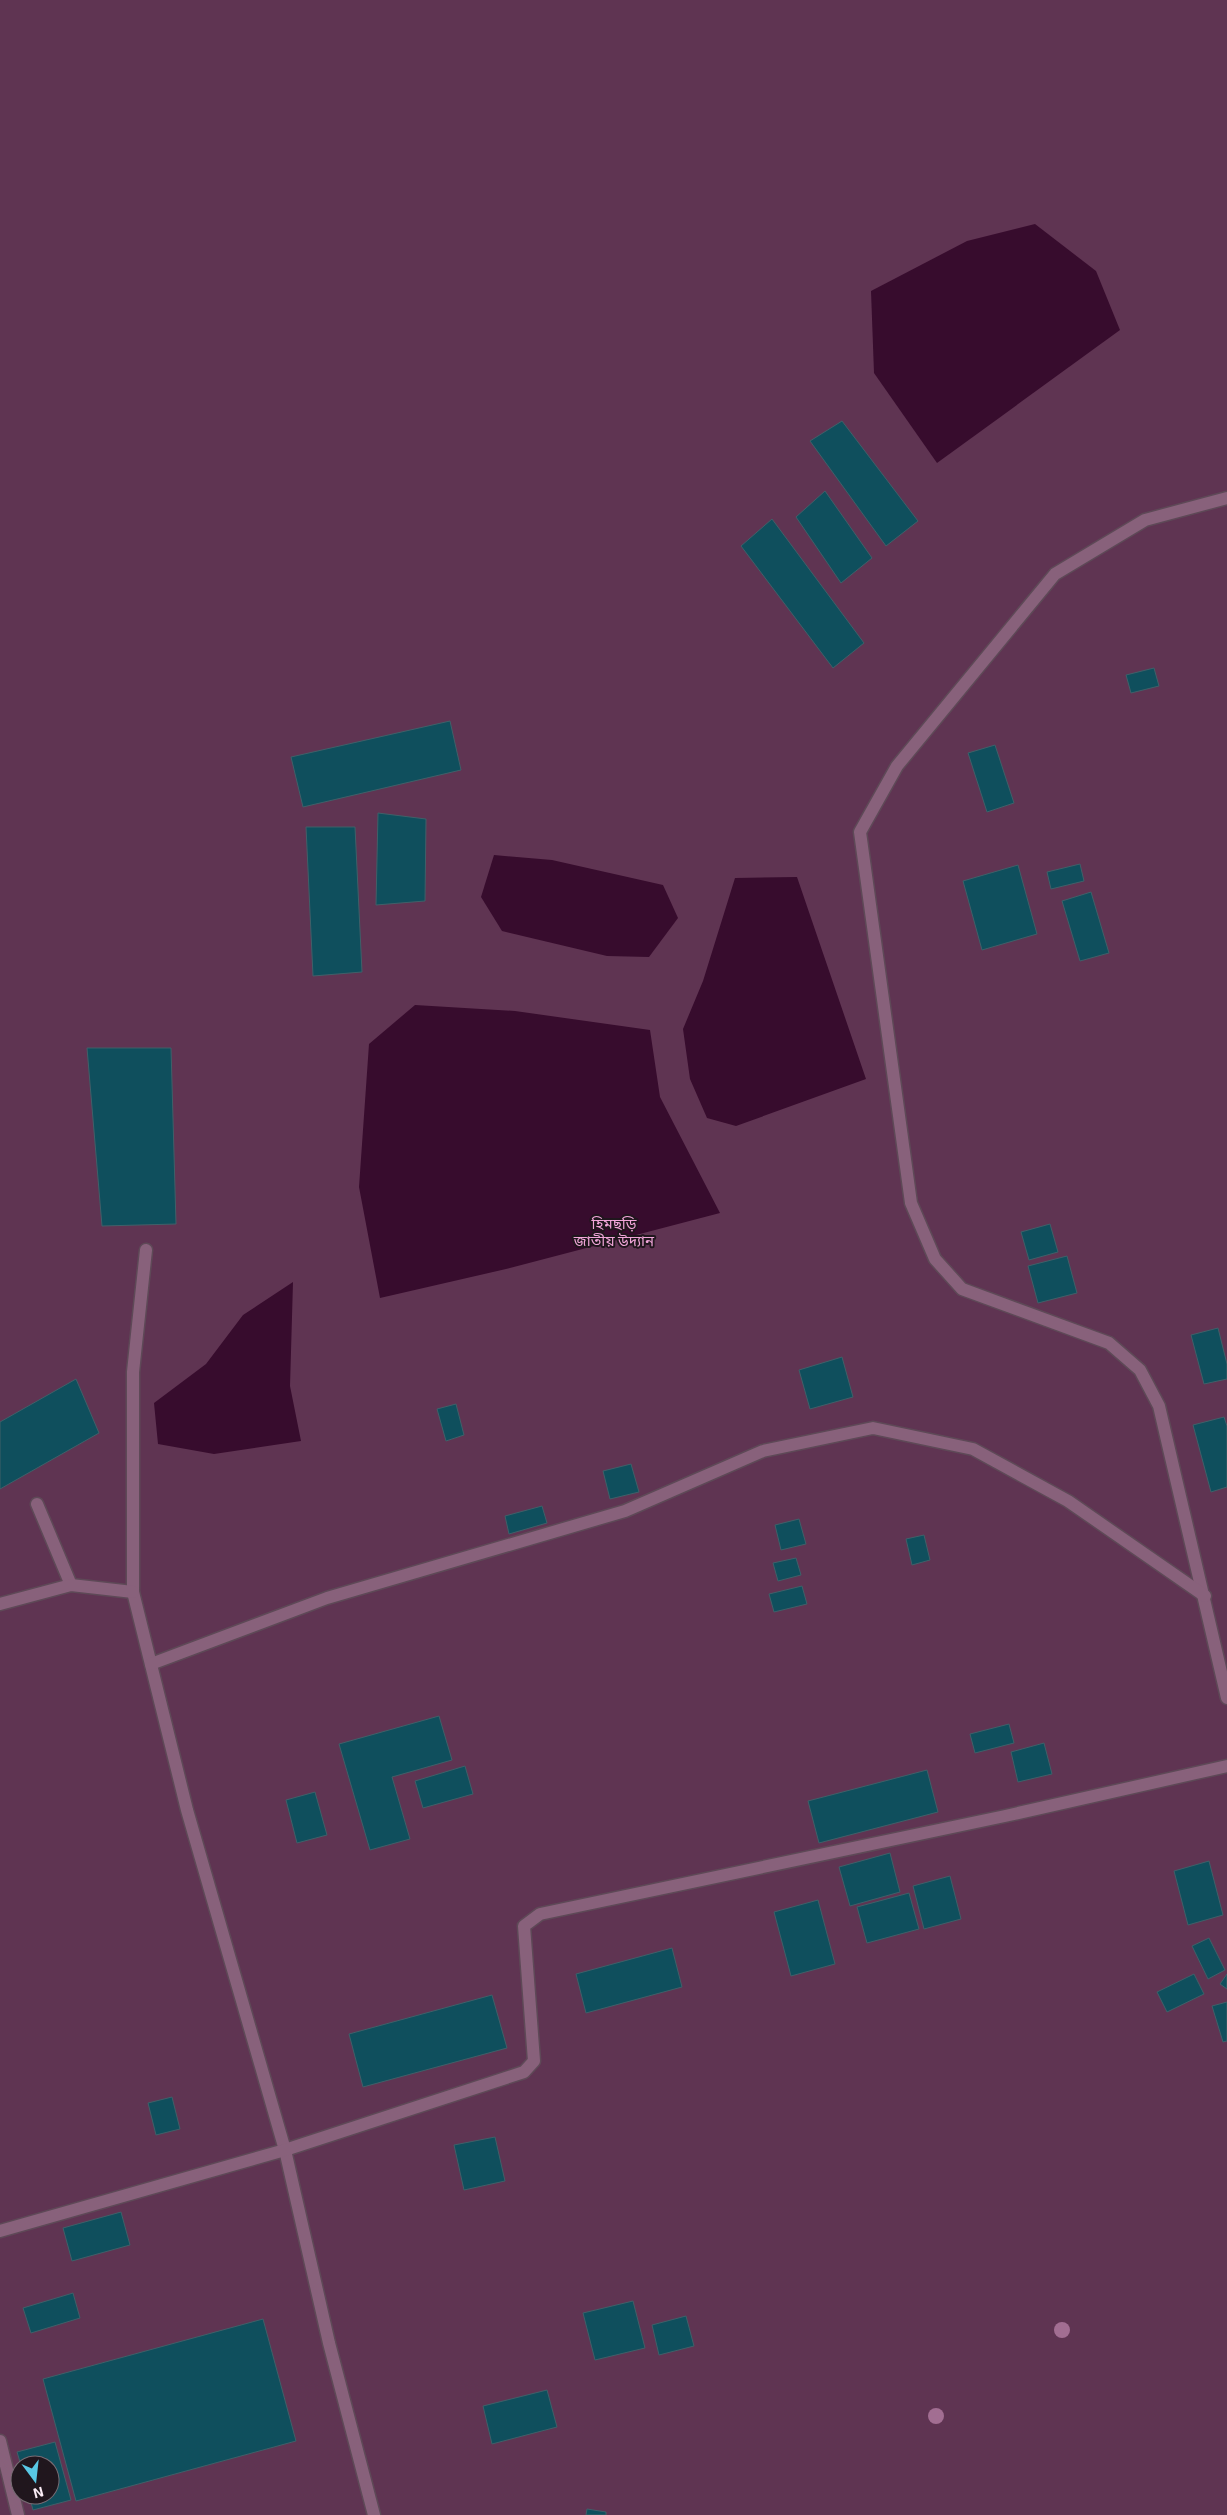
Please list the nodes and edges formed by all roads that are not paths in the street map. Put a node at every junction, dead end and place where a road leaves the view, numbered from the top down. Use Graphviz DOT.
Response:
graph roads {
  1 [pos="1227,498"];
  2 [pos="146,1250"];
  3 [pos="37,1504"];
  4 [pos="71,1585"];
  5 [pos="133,1592"];
  6 [pos="1204,1596"];
  7 [pos="0,1604"];
  8 [pos="151,1664"];
  9 [pos="1227,1698"];
  10 [pos="1227,1766"];
  11 [pos="285,2150"];
  12 [pos="0,2231"];
  13 [pos="0,2441"];
  14 [pos="18,2515"];
  15 [pos="374,2515"];
  1 -- 6 [label="street"];
  2 -- 5 [label="street"];
  3 -- 4 [label="street"];
  4 -- 5 [label="street"];
  4 -- 7 [label="street"];
  5 -- 8 [label="street"];
  6 -- 8 [label="street"];
  6 -- 9 [label="street"];
  8 -- 11 [label="street"];
  10 -- 11 [label="street"];
  11 -- 12 [label="street"];
  11 -- 15 [label="street"];
  13 -- 14 [label="street"];
}
